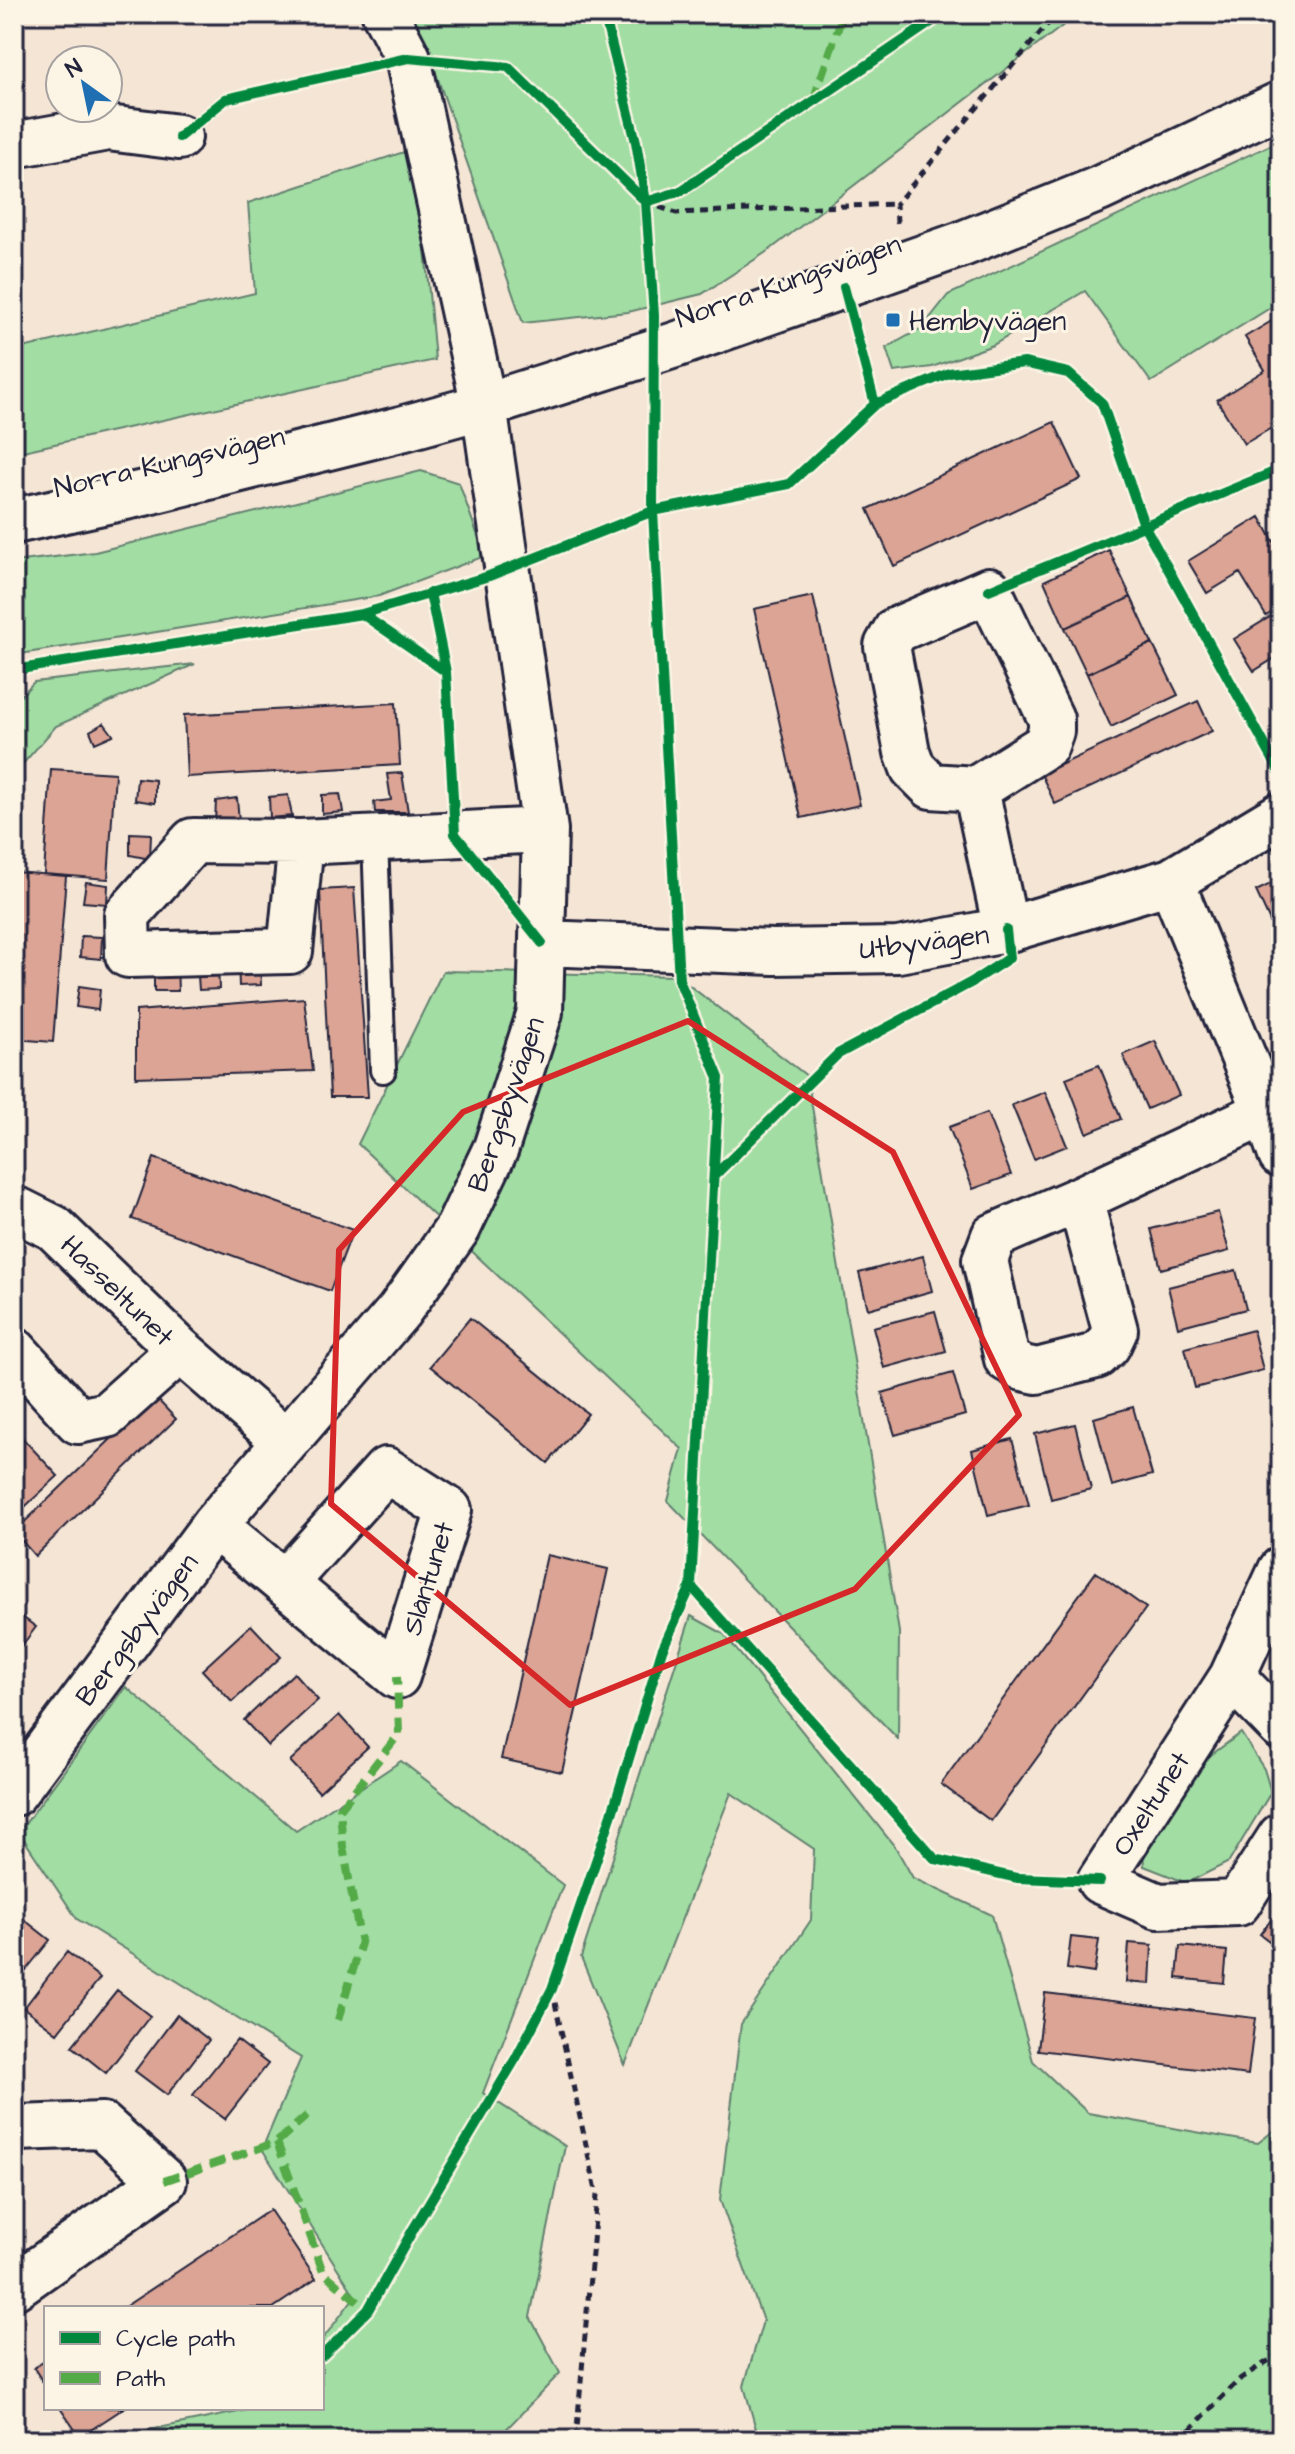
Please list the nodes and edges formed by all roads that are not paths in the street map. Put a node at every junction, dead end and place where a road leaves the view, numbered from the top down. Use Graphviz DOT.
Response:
graph roads {
  1 [pos="385,14"];
  2 [pos="1281,104"];
  3 [pos="179,137"];
  4 [pos="14,145"];
  5 [pos="484,406"];
  6 [pos="14,521"];
  7 [pos="976,789"];
  8 [pos="1281,815"];
  9 [pos="545,830"];
  10 [pos="375,838"];
  11 [pos="301,842"];
  12 [pos="1171,881"];
  13 [pos="1006,930"];
  14 [pos="542,943"];
  15 [pos="383,1070"];
  16 [pos="1266,1112"];
  17 [pos="1281,1155"];
  18 [pos="1080,1199"];
  19 [pos="14,1215"];
  20 [pos="14,1350"];
  21 [pos="180,1350"];
  22 [pos="285,1441"];
  23 [pos="214,1525"];
  24 [pos="1281,1570"];
  25 [pos="285,1582"];
  26 [pos="1232,1677"];
  27 [pos="1281,1727"];
  28 [pos="14,1793"];
  29 [pos="1281,1836"];
  30 [pos="15,2128"];
  31 [pos="14,2287"];
  1 -- 5 [label="street"];
  2 -- 5 [label="street, Norra Kungsvägen"];
  3 -- 4 [label="street"];
  5 -- 6 [label="street, Norra Kungsvägen"];
  5 -- 9 [label="street, Bergsbyvägen"];
  7 -- 7 [label="street"];
  7 -- 13 [label="street"];
  8 -- 12 [label="street, Utbyvägen"];
  9 -- 10 [label="street"];
  9 -- 14 [label="street, Bergsbyvägen"];
  10 -- 11 [label="street"];
  10 -- 15 [label="lane"];
  12 -- 13 [label="street, Utbyvägen"];
  12 -- 16 [label="street"];
  13 -- 14 [label="street, Utbyvägen"];
  14 -- 22 [label="street, Bergsbyvägen"];
  16 -- 17 [label="street"];
  16 -- 18 [label="street"];
  19 -- 21 [label="street, Hasseltunet"];
  20 -- 21 [label="street, Hasseltunet"];
  21 -- 22 [label="street, Hasseltunet"];
  22 -- 23 [label="street, Bergsbyvägen"];
  23 -- 25 [label="street"];
  23 -- 28 [label="street, Bergsbyvägen"];
  24 -- 26 [label="street"];
  26 -- 27 [label="street"];
  26 -- 29 [label="street, Oxeltunet"];
  30 -- 31 [label="street"];
}
